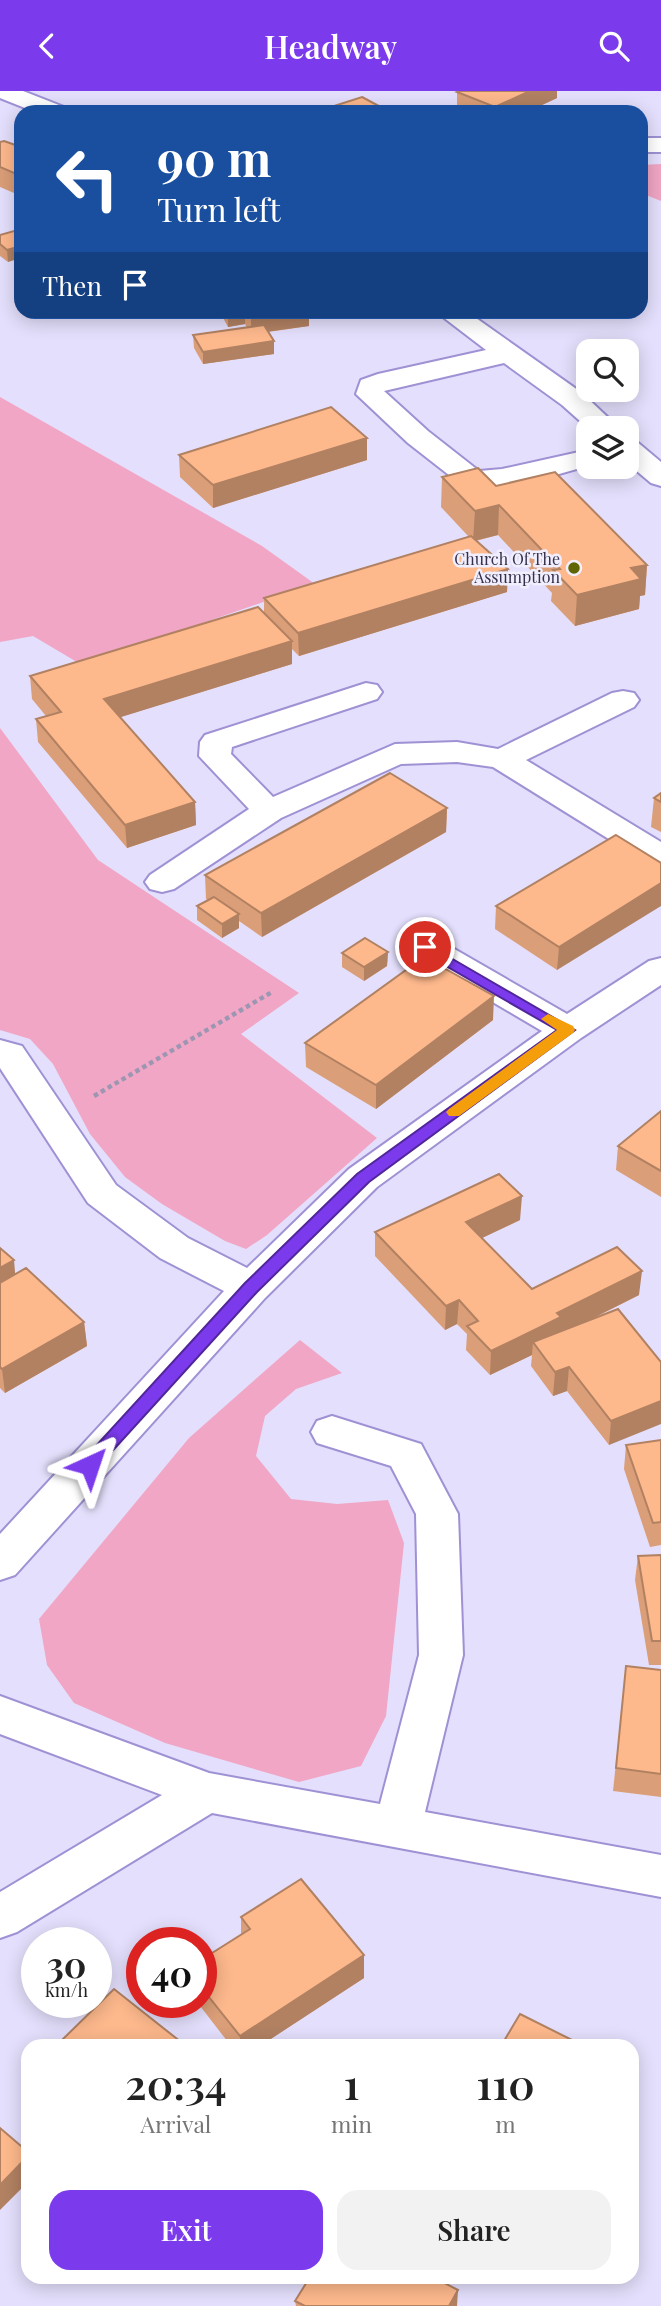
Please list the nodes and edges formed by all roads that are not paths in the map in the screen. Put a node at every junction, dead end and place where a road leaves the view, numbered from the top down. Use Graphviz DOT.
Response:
graph roads {
  1 [pos="2,91"];
  2 [pos="38,105"];
  3 [pos="459,319"];
  4 [pos="507,353"];
  5 [pos="591,416"];
  6 [pos="639,458"];
  7 [pos="576,461"];
  8 [pos="661,477"];
  9 [pos="366,692"];
  10 [pos="623,700"];
  11 [pos="502,759"];
  12 [pos="269,811"];
  13 [pos="661,857"];
  14 [pos="162,882"];
  15 [pos="425,947"];
  16 [pos="661,969"];
  17 [pos="568,1030"];
  18 [pos="0,1052"];
  19 [pos="251,1288"];
  20 [pos="332,1432"];
  21 [pos="0,1563"];
  22 [pos="0,1715"];
  23 [pos="207,1792"];
  24 [pos="398,1827"];
  25 [pos="661,1876"];
  26 [pos="0,1917"];
  1 -- 2 [label="street"];
  3 -- 4 [label="street"];
  4 -- 5 [label="street"];
  4 -- 7 [label="street"];
  6 -- 8 [label="street"];
  9 -- 12 [label="street"];
  10 -- 11 [label="street"];
  11 -- 12 [label="street"];
  11 -- 13 [label="street"];
  12 -- 14 [label="street"];
  15 -- 17 [label="street"];
  16 -- 17 [label="street"];
  17 -- 19 [label="street"];
  18 -- 19 [label="street"];
  19 -- 21 [label="street"];
  20 -- 24 [label="street"];
  22 -- 23 [label="street"];
  23 -- 24 [label="street"];
  23 -- 26 [label="street"];
  24 -- 25 [label="street"];
}
